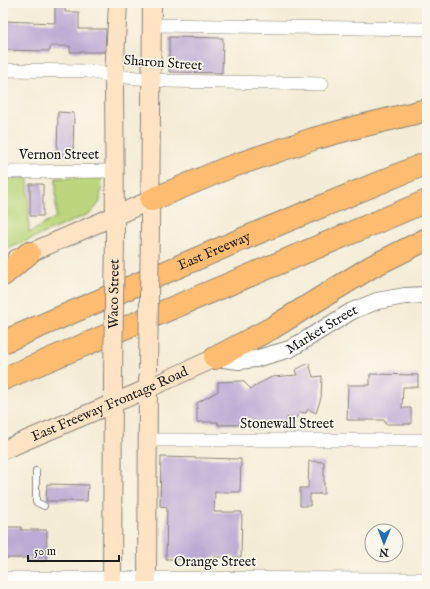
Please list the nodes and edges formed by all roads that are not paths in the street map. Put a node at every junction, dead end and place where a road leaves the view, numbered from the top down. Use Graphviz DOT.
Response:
graph roads {
  1 [pos="118,3"];
  2 [pos="152,3"];
  3 [pos="153,25"];
  4 [pos="427,29"];
  5 [pos="3,70"];
  6 [pos="114,76"];
  7 [pos="151,79"];
  8 [pos="322,84"];
  9 [pos="427,110"];
  10 [pos="427,163"];
  11 [pos="115,171"];
  12 [pos="3,172"];
  13 [pos="150,200"];
  14 [pos="427,201"];
  15 [pos="115,216"];
  16 [pos="427,239"];
  17 [pos="29,253"];
  18 [pos="3,264"];
  19 [pos="3,276"];
  20 [pos="427,295"];
  21 [pos="3,342"];
  22 [pos="215,358"];
  23 [pos="3,379"];
  24 [pos="147,389"];
  25 [pos="113,404"];
  26 [pos="147,440"];
  27 [pos="427,440"];
  28 [pos="3,450"];
  29 [pos="36,471"];
  30 [pos="44,506"];
  31 [pos="3,578"];
  32 [pos="423,581"];
  33 [pos="112,582"];
  34 [pos="147,582"];
  35 [pos="275,582"];
  1 -- 6 [label="main road, Waco Street"];
  2 -- 3 [label="main road"];
  3 -- 4 [label="street"];
  3 -- 7 [label="main road"];
  5 -- 6 [label="street, Sharon Street"];
  6 -- 7 [label="street, Sharon Street"];
  6 -- 11 [label="main road, Waco Street"];
  7 -- 8 [label="street, Sharon Street"];
  7 -- 13 [label="main road"];
  9 -- 13 [label="highway"];
  10 -- 21 [label="highway, East Freeway"];
  11 -- 12 [label="street, Vernon Street"];
  11 -- 15 [label="main road, Waco Street"];
  13 -- 15 [label="main road"];
  13 -- 24 [label="main road, bridge"];
  14 -- 23 [label="highway"];
  15 -- 17 [label="main road"];
  15 -- 25 [label="main road, Waco Street, bridge"];
  16 -- 22 [label="highway"];
  17 -- 18 [label="main road"];
  17 -- 19 [label="highway"];
  20 -- 22 [label="street, Market Street"];
  22 -- 24 [label="main road, East Freeway Frontage Road"];
  24 -- 25 [label="main road, East Freeway Frontage Road"];
  24 -- 26 [label="main road"];
  25 -- 28 [label="main road, East Freeway Frontage Road"];
  25 -- 33 [label="main road, Waco Street"];
  26 -- 27 [label="street, Stonewall Street"];
  26 -- 34 [label="main road"];
  29 -- 30 [label="lane"];
  31 -- 33 [label="street, Orange Street"];
  32 -- 35 [label="street, Orange Street"];
  33 -- 34 [label="street, Orange Street"];
  34 -- 35 [label="street, Orange Street"];
}
